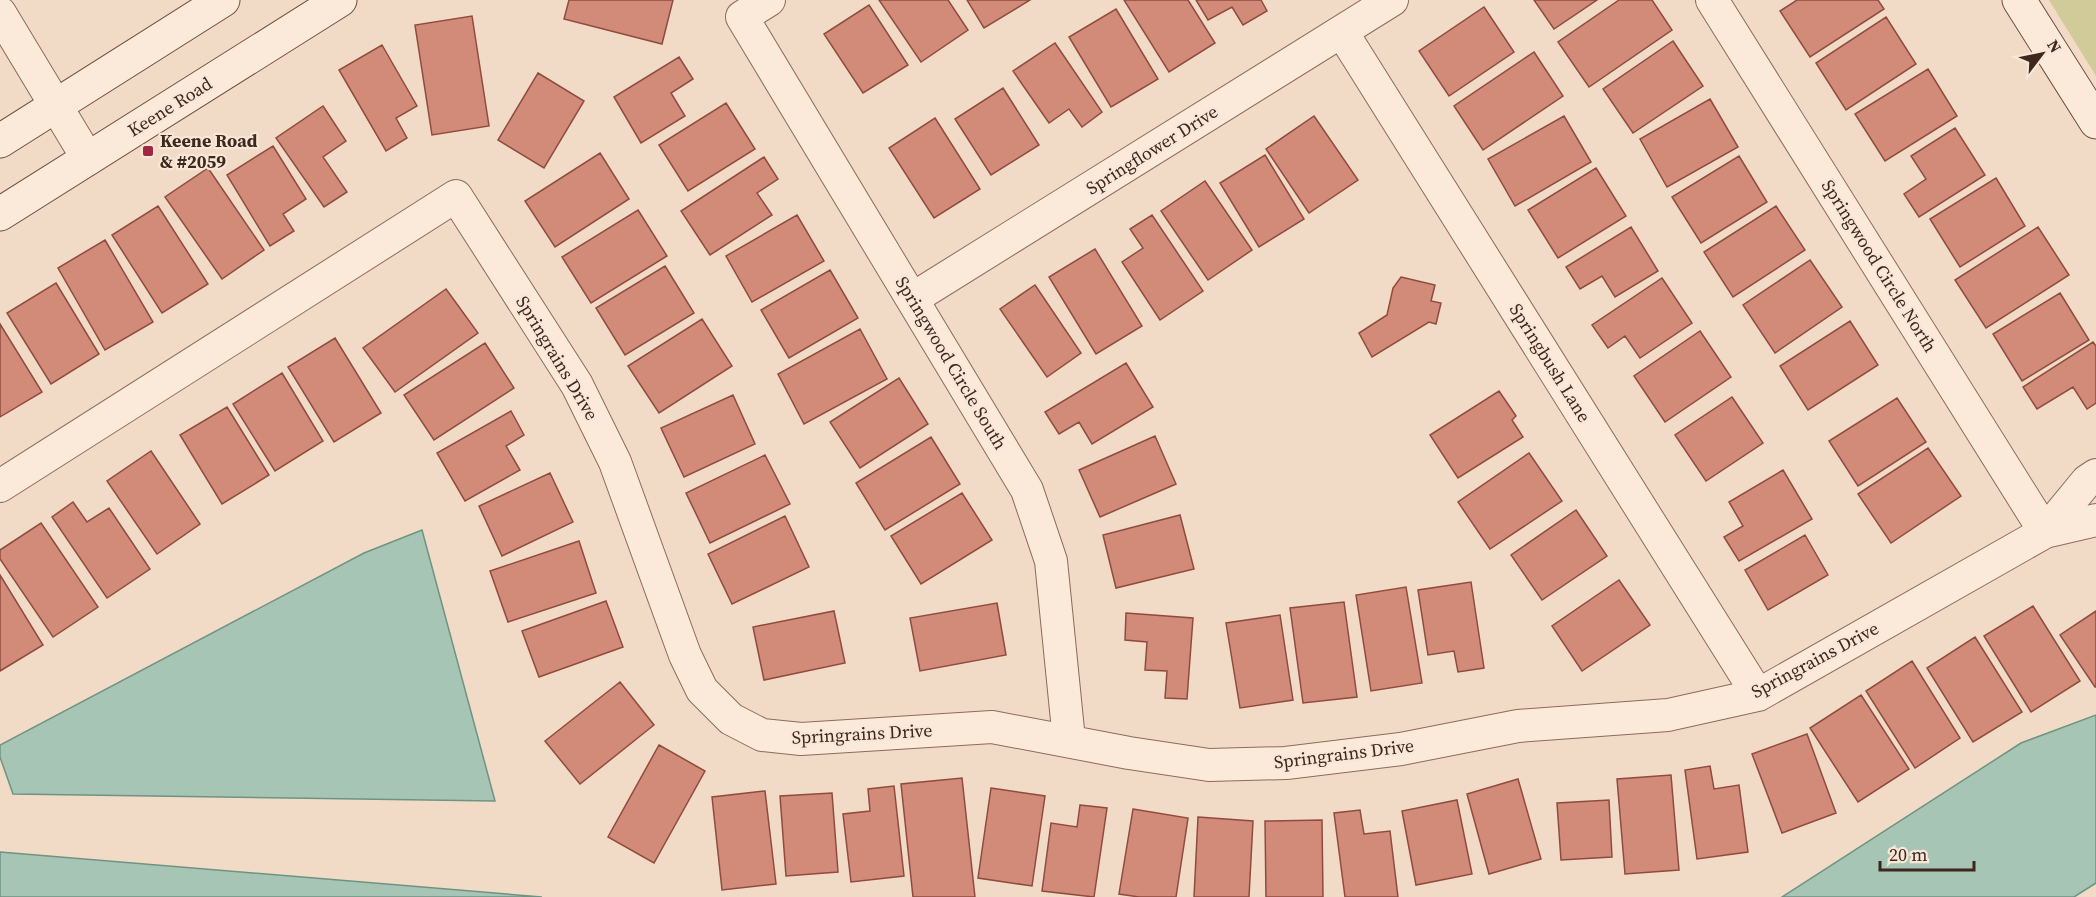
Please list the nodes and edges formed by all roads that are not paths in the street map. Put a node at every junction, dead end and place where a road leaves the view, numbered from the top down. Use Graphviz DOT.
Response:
graph roads {
  1 [pos="223,0"];
  2 [pos="340,0"];
  3 [pos="769,0"];
  4 [pos="1392,0"];
  5 [pos="1712,0"];
  6 [pos="2019,0"];
  7 [pos="0,13"];
  8 [pos="1342,32"];
  9 [pos="56,106"];
  10 [pos="2096,122"];
  11 [pos="0,141"];
  12 [pos="88,159"];
  13 [pos="0,214"];
  14 [pos="912,299"];
  15 [pos="2096,475"];
  16 [pos="0,486"];
  17 [pos="2096,520"];
  18 [pos="2045,532"];
  19 [pos="1758,694"];
  20 [pos="1068,740"];
  1 -- 9 [label="main road"];
  2 -- 12 [label="main road, Keene Road"];
  3 -- 14 [label="street, Springwood Circle South"];
  4 -- 8 [label="street, Springflower Drive"];
  5 -- 18 [label="street, Springwood Circle North"];
  6 -- 10 [label="main road"];
  7 -- 9 [label="street"];
  8 -- 14 [label="street, Springflower Drive"];
  8 -- 19 [label="street, Springbush Lane"];
  9 -- 11 [label="main road"];
  9 -- 12 [label="street"];
  12 -- 13 [label="main road, Keene Road"];
  14 -- 20 [label="street, Springwood Circle South"];
  15 -- 18 [label="street, Springrains Drive"];
  16 -- 20 [label="street, Springrains Drive"];
  17 -- 18 [label="street, Springrains Drive"];
  18 -- 19 [label="street, Springrains Drive"];
  19 -- 20 [label="street, Springrains Drive"];
}
